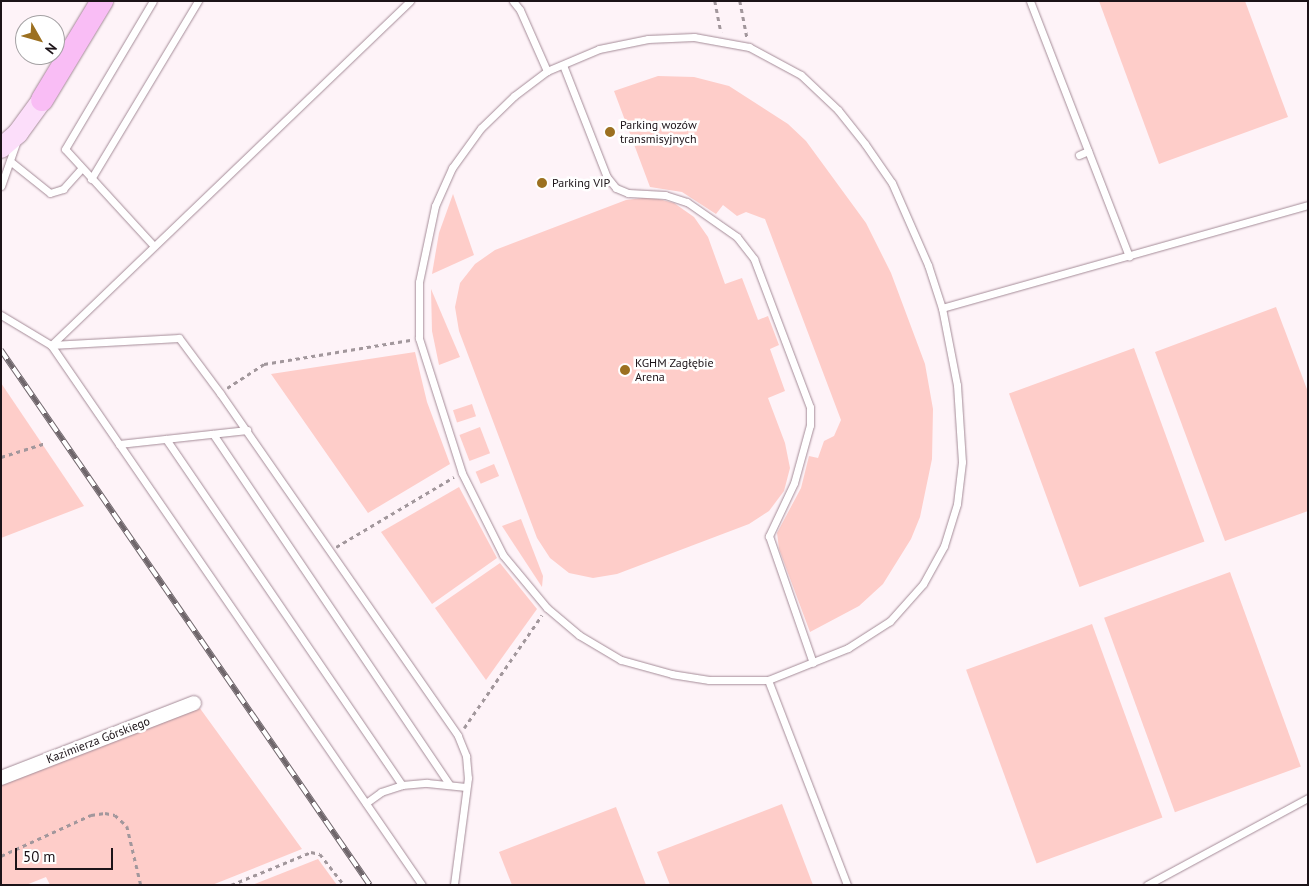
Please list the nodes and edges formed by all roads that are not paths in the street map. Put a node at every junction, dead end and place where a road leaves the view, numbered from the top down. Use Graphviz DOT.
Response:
graph roads {
  1 [pos="89,1"];
  2 [pos="102,1"];
  3 [pos="153,1"];
  4 [pos="198,1"];
  5 [pos="410,1"];
  6 [pos="512,1"];
  7 [pos="1030,1"];
  8 [pos="80,34"];
  9 [pos="563,65"];
  10 [pos="547,71"];
  11 [pos="42,100"];
  12 [pos="1088,151"];
  13 [pos="6,154"];
  14 [pos="1079,155"];
  15 [pos="82,168"];
  16 [pos="91,178"];
  17 [pos="1,186"];
  18 [pos="1308,205"];
  19 [pos="153,245"];
  20 [pos="1129,256"];
  21 [pos="942,308"];
  22 [pos="1,315"];
  23 [pos="51,345"];
  24 [pos="247,430"];
  25 [pos="213,434"];
  26 [pos="166,439"];
  27 [pos="119,444"];
  28 [pos="813,663"];
  29 [pos="768,680"];
  30 [pos="194,702"];
  31 [pos="1,778"];
  32 [pos="449,784"];
  33 [pos="402,785"];
  34 [pos="466,787"];
  35 [pos="1308,798"];
  36 [pos="366,803"];
  37 [pos="422,885"];
  38 [pos="454,885"];
  39 [pos="846,885"];
  40 [pos="1147,885"];
  1 -- 8 [label="main road"];
  2 -- 8 [label="main road"];
  3 -- 15 [label="lane"];
  4 -- 16 [label="lane"];
  5 -- 19 [label="lane"];
  6 -- 10 [label="lane"];
  7 -- 12 [label="lane"];
  8 -- 11 [label="main road"];
  9 -- 10 [label="lane"];
  9 -- 21 [label="lane"];
  9 -- 28 [label="lane"];
  10 -- 29 [label="lane"];
  11 -- 13 [label="street"];
  12 -- 14 [label="lane"];
  12 -- 20 [label="lane"];
  13 -- 15 [label="lane"];
  13 -- 17 [label="lane"];
  15 -- 16 [label="lane"];
  16 -- 19 [label="lane"];
  18 -- 20 [label="lane"];
  19 -- 23 [label="lane"];
  20 -- 21 [label="lane"];
  21 -- 28 [label="lane"];
  22 -- 23 [label="lane"];
  23 -- 24 [label="lane"];
  23 -- 27 [label="lane"];
  24 -- 25 [label="lane"];
  24 -- 34 [label="lane"];
  25 -- 26 [label="lane"];
  25 -- 32 [label="lane"];
  26 -- 27 [label="lane"];
  26 -- 33 [label="lane"];
  27 -- 36 [label="lane"];
  28 -- 29 [label="lane"];
  29 -- 39 [label="lane"];
  30 -- 31 [label="street, Kazimierza Górskiego"];
  32 -- 33 [label="lane"];
  32 -- 34 [label="lane"];
  33 -- 36 [label="lane"];
  34 -- 38 [label="lane"];
  35 -- 40 [label="lane"];
  36 -- 37 [label="lane"];
}
